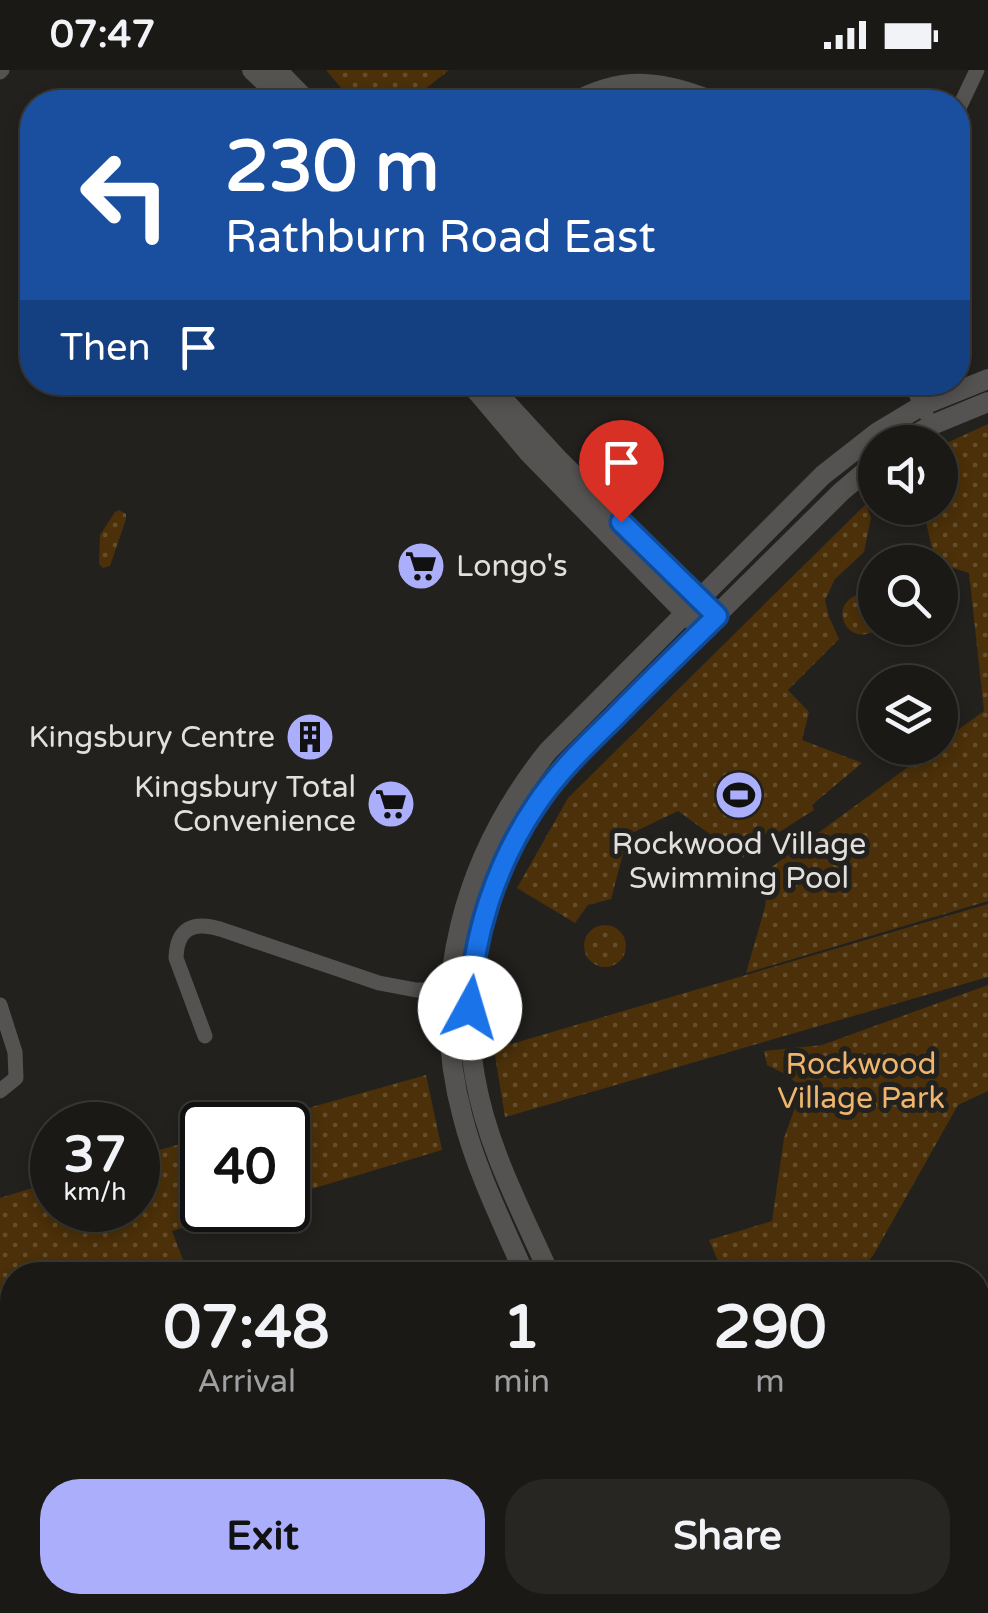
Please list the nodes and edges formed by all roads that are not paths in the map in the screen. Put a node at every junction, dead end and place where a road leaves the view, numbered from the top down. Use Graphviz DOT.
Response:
graph roads {
  1 [pos="252,70"];
  2 [pos="277,70"];
  3 [pos="686,78"];
  4 [pos="273,90"];
  5 [pos="296,90"];
  6 [pos="593,90"];
  7 [pos="480,395"];
  8 [pos="500,395"];
  9 [pos="916,395"];
  10 [pos="949,395"];
  11 [pos="988,402"];
  12 [pos="922,406"];
  13 [pos="932,425"];
  14 [pos="858,478"];
  15 [pos="692,606"];
  16 [pos="702,630"];
  17 [pos="460,990"];
  18 [pos="0,1005"];
  19 [pos="206,1036"];
  20 [pos="0,1091"];
  21 [pos="520,1262"];
  22 [pos="544,1262"];
  1 -- 4 [label="street"];
  2 -- 5 [label="street"];
  3 -- 6 [label="street"];
  7 -- 15 [label="street"];
  8 -- 15 [label="street"];
  9 -- 12 [label="street"];
  10 -- 12 [label="street"];
  11 -- 13 [label="street"];
  12 -- 13 [label="street"];
  12 -- 15 [label="street"];
  14 -- 16 [label="street"];
  15 -- 16 [label="street"];
  15 -- 17 [label="street"];
  16 -- 17 [label="street"];
  17 -- 19 [label="street"];
  17 -- 21 [label="street"];
  17 -- 22 [label="street"];
  18 -- 20 [label="street"];
}
